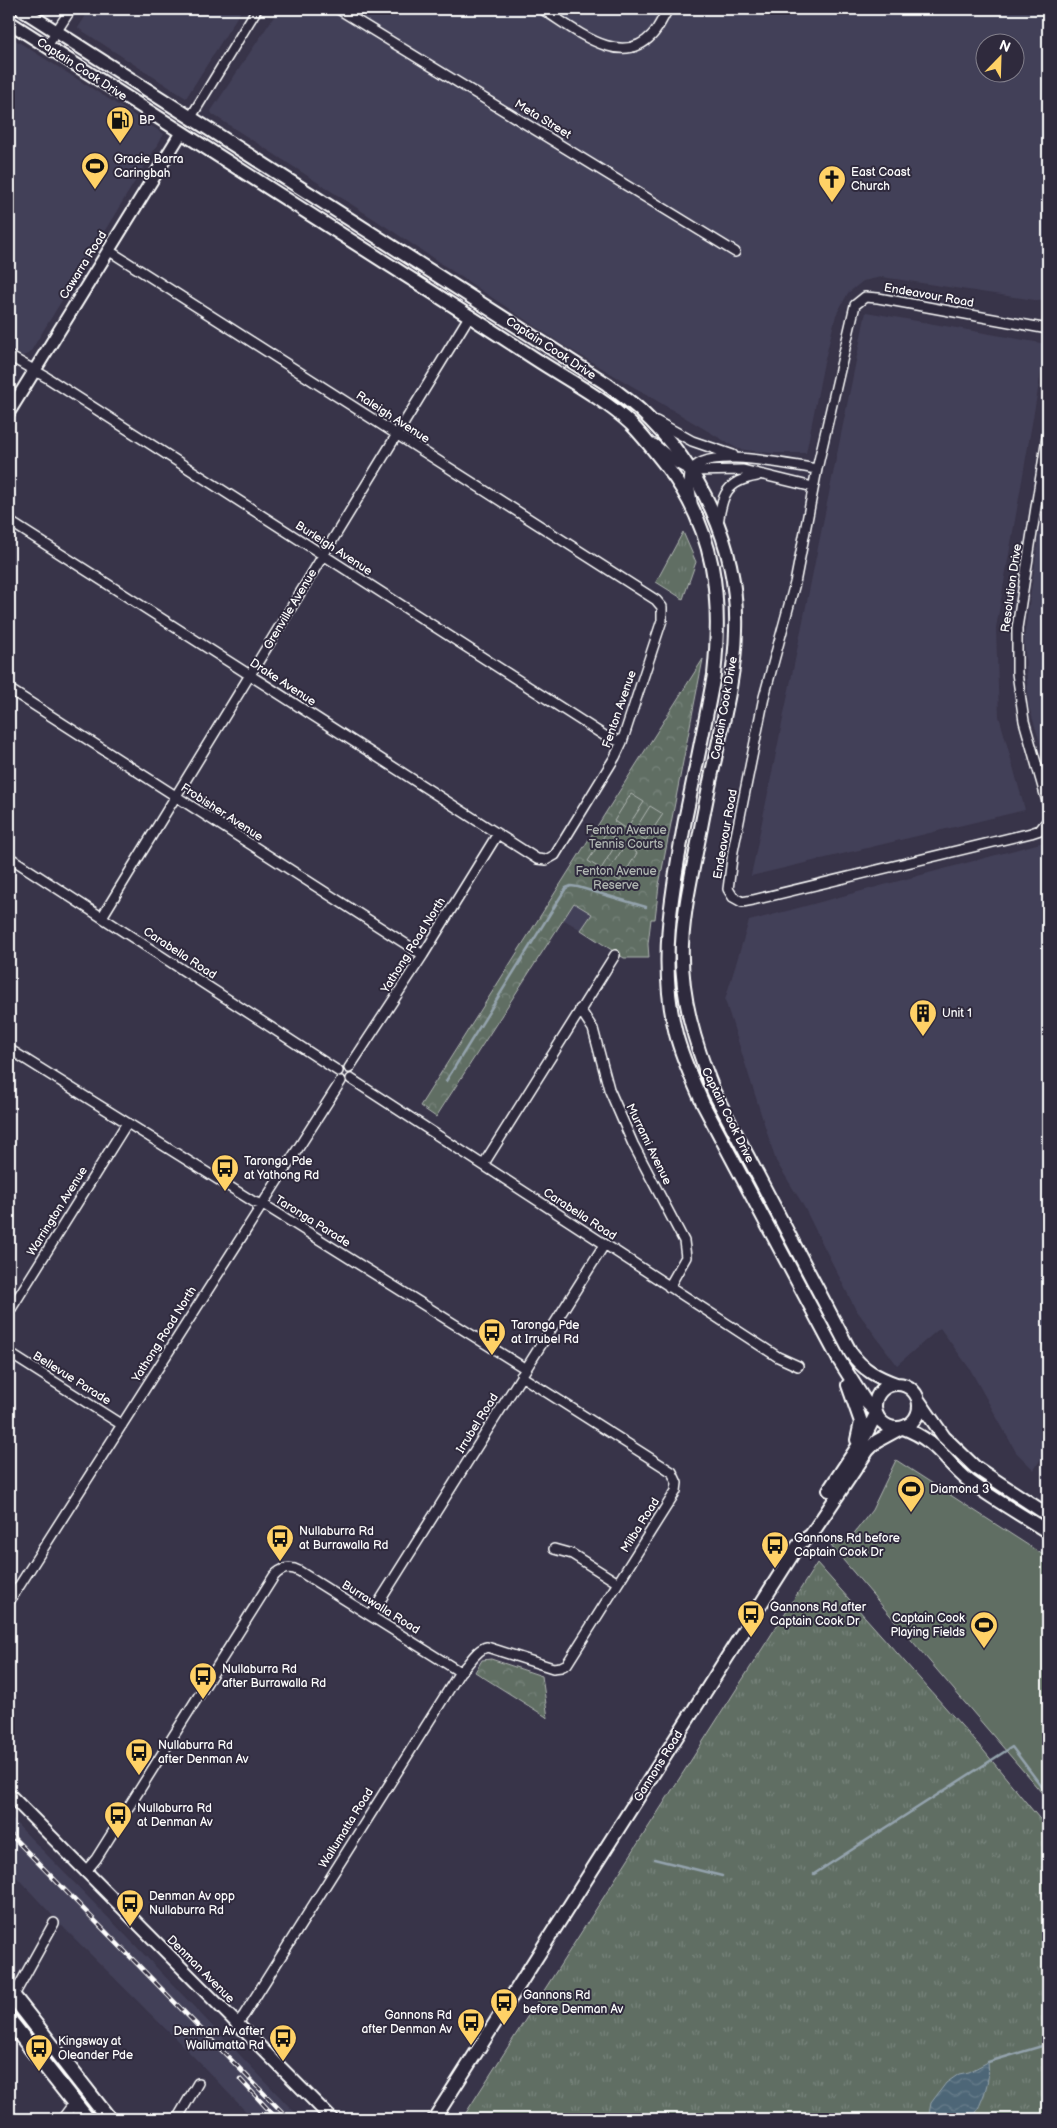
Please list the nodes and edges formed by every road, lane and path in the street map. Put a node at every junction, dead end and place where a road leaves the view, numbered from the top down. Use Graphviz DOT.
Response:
graph roads {
  1 [pos="21,9"];
  2 [pos="71,9"];
  3 [pos="257,9"];
  4 [pos="338,9"];
  5 [pos="542,9"];
  6 [pos="668,9"];
  7 [pos="9,22"];
  8 [pos="57,31"];
  9 [pos="47,46"];
  10 [pos="190,117"];
  11 [pos="180,132"];
  12 [pos="108,250"];
  13 [pos="735,252"];
  14 [pos="477,300"];
  15 [pos="470,315"];
  16 [pos="1048,328"];
  17 [pos="9,356"];
  18 [pos="34,371"];
  19 [pos="639,410"];
  20 [pos="9,412"];
  21 [pos="631,424"];
  22 [pos="1048,431"];
  23 [pos="397,435"];
  24 [pos="745,459"];
  25 [pos="817,469"];
  26 [pos="691,471"];
  27 [pos="764,474"];
  28 [pos="813,487"];
  29 [pos="693,510"];
  30 [pos="9,521"];
  31 [pos="718,524"];
  32 [pos="323,555"];
  33 [pos="662,607"];
  34 [pos="249,675"];
  35 [pos="9,688"];
  36 [pos="622,742"];
  37 [pos="174,796"];
  38 [pos="1048,805"];
  39 [pos="1047,823"];
  40 [pos="497,834"];
  41 [pos="9,857"];
  42 [pos="546,860"];
  43 [pos="102,917"];
  44 [pos="615,954"];
  45 [pos="423,955"];
  46 [pos="580,1009"];
  47 [pos="9,1049"];
  48 [pos="349,1068"];
  49 [pos="338,1071"];
  50 [pos="346,1080"];
  51 [pos="127,1123"];
  52 [pos="483,1165"];
  53 [pos="261,1204"];
  54 [pos="604,1245"];
  55 [pos="669,1287"];
  56 [pos="9,1312"];
  57 [pos="9,1353"];
  58 [pos="839,1360"];
  59 [pos="798,1366"];
  60 [pos="524,1373"];
  61 [pos="896,1384"];
  62 [pos="919,1402"];
  63 [pos="876,1412"];
  64 [pos="122,1425"];
  65 [pos="901,1428"];
  66 [pos="853,1454"];
  67 [pos="1048,1515"];
  68 [pos="1048,1532"];
  69 [pos="799,1544"];
  70 [pos="554,1550"];
  71 [pos="618,1582"];
  72 [pos="9,1602"];
  73 [pos="372,1615"];
  74 [pos="481,1649"];
  75 [pos="460,1672"];
  76 [pos="9,1794"];
  77 [pos="85,1872"];
  78 [pos="54,1923"];
  79 [pos="11,1994"];
  80 [pos="9,2020"];
  81 [pos="236,2025"];
  82 [pos="198,2083"];
  83 [pos="87,2091"];
  84 [pos="74,2103"];
  85 [pos="62,2119"];
  86 [pos="87,2119"];
  87 [pos="109,2119"];
  88 [pos="177,2119"];
  89 [pos="332,2119"];
  90 [pos="434,2119"];
  1 -- 8 [label="main road, Captain Cook Drive"];
  2 -- 8 [label="street"];
  3 -- 10 [label="street"];
  4 -- 13 [label="street, Meta Street"];
  5 -- 6 [label="street"];
  7 -- 9 [label="main road, Captain Cook Drive"];
  8 -- 9 [label="street"];
  8 -- 10 [label="main road, Captain Cook Drive"];
  9 -- 11 [label="main road, Captain Cook Drive"];
  10 -- 11 [label="main road"];
  10 -- 14 [label="main road, Captain Cook Drive"];
  11 -- 12 [label="street, Cawarra Road"];
  11 -- 15 [label="main road, Captain Cook Drive"];
  12 -- 18 [label="street, Cawarra Road"];
  12 -- 23 [label="street, Raleigh Avenue"];
  14 -- 15 [label="main road, Grenville Avenue"];
  14 -- 19 [label="main road, Captain Cook Drive"];
  15 -- 21 [label="main road, Captain Cook Drive"];
  15 -- 23 [label="street, Grenville Avenue"];
  16 -- 25 [label="street, Endeavour Road"];
  17 -- 18 [label="street, Burleigh Avenue"];
  18 -- 20 [label="street, Cawarra Road"];
  18 -- 32 [label="street, Burleigh Avenue"];
  19 -- 24 [label="street"];
  19 -- 26 [label="main road, Captain Cook Drive"];
  21 -- 26 [label="street"];
  21 -- 29 [label="main road, Captain Cook Drive"];
  22 -- 38 [label="street, Resolution Drive"];
  23 -- 32 [label="street, Grenville Avenue"];
  23 -- 33 [label="street, Raleigh Avenue"];
  24 -- 25 [label="street"];
  24 -- 26 [label="street"];
  25 -- 28 [label="street, Endeavour Road"];
  26 -- 27 [label="street"];
  26 -- 29 [label="street"];
  26 -- 31 [label="main road, Captain Cook Drive"];
  27 -- 28 [label="street"];
  27 -- 31 [label="street"];
  28 -- 39 [label="street, Endeavour Road"];
  29 -- 58 [label="main road, Captain Cook Drive"];
  30 -- 34 [label="street, Drake Avenue"];
  31 -- 61 [label="main road, Captain Cook Drive"];
  32 -- 34 [label="street, Grenville Avenue"];
  32 -- 36 [label="street, Burleigh Avenue"];
  33 -- 36 [label="street, Fenton Avenue"];
  34 -- 37 [label="street, Grenville Avenue"];
  34 -- 40 [label="street, Drake Avenue"];
  35 -- 37 [label="street, Frobisher Avenue"];
  36 -- 42 [label="street, Fenton Avenue"];
  37 -- 43 [label="street, Grenville Avenue"];
  37 -- 45 [label="street, Frobisher Avenue"];
  40 -- 42 [label="street, Drake Avenue"];
  40 -- 45 [label="street, Yathong Road North"];
  41 -- 43 [label="street, Carabella Road"];
  43 -- 49 [label="street, Carabella Road"];
  44 -- 46 [label="street"];
  45 -- 48 [label="street, Yathong Road North"];
  46 -- 52 [label="street"];
  46 -- 55 [label="street, Murrami Avenue"];
  47 -- 51 [label="street, Taronga Parade"];
  48 -- 49 [label="street"];
  48 -- 50 [label="street"];
  49 -- 50 [label="street"];
  50 -- 52 [label="street, Carabella Road"];
  50 -- 53 [label="street, Yathong Road North"];
  51 -- 53 [label="street, Taronga Parade"];
  51 -- 56 [label="street, Warrington Avenue"];
  52 -- 54 [label="street, Carabella Road"];
  53 -- 60 [label="street, Taronga Parade"];
  53 -- 64 [label="street, Yathong Road North"];
  54 -- 55 [label="street, Carabella Road"];
  54 -- 60 [label="street, Irrubel Road"];
  55 -- 59 [label="street, Carabella Road"];
  57 -- 64 [label="street, Bellevue Parade"];
  58 -- 63 [label="main road, Captain Cook Drive"];
  58 -- 66 [label="main road"];
  60 -- 71 [label="street, Milba Road"];
  60 -- 73 [label="street, Irrubel Road"];
  61 -- 62 [label="main road"];
  61 -- 63 [label="main road"];
  62 -- 65 [label="main road"];
  62 -- 67 [label="main road"];
  63 -- 65 [label="main road"];
  63 -- 66 [label="main road"];
  64 -- 72 [label="street, Yathong Road North"];
  65 -- 68 [label="main road"];
  65 -- 69 [label="main road, Gannons Road"];
  66 -- 69 [label="main road"];
  69 -- 90 [label="main road, Gannons Road"];
  70 -- 71 [label="street"];
  71 -- 74 [label="street, Milba Road"];
  73 -- 75 [label="street, Burrawalla Road"];
  73 -- 77 [label="street, Burrawalla Road"];
  74 -- 75 [label="street, Wallumatta Road"];
  75 -- 81 [label="street, Wallumatta Road"];
  76 -- 77 [label="street, Denman Avenue"];
  77 -- 81 [label="street, Denman Avenue"];
  78 -- 79 [label="street"];
  79 -- 83 [label="main road"];
  80 -- 84 [label="main road"];
  81 -- 89 [label="street, Denman Avenue"];
  82 -- 88 [label="street"];
  83 -- 84 [label="main road"];
  83 -- 87 [label="main road"];
  84 -- 85 [label="street"];
  84 -- 86 [label="main road"];
}
